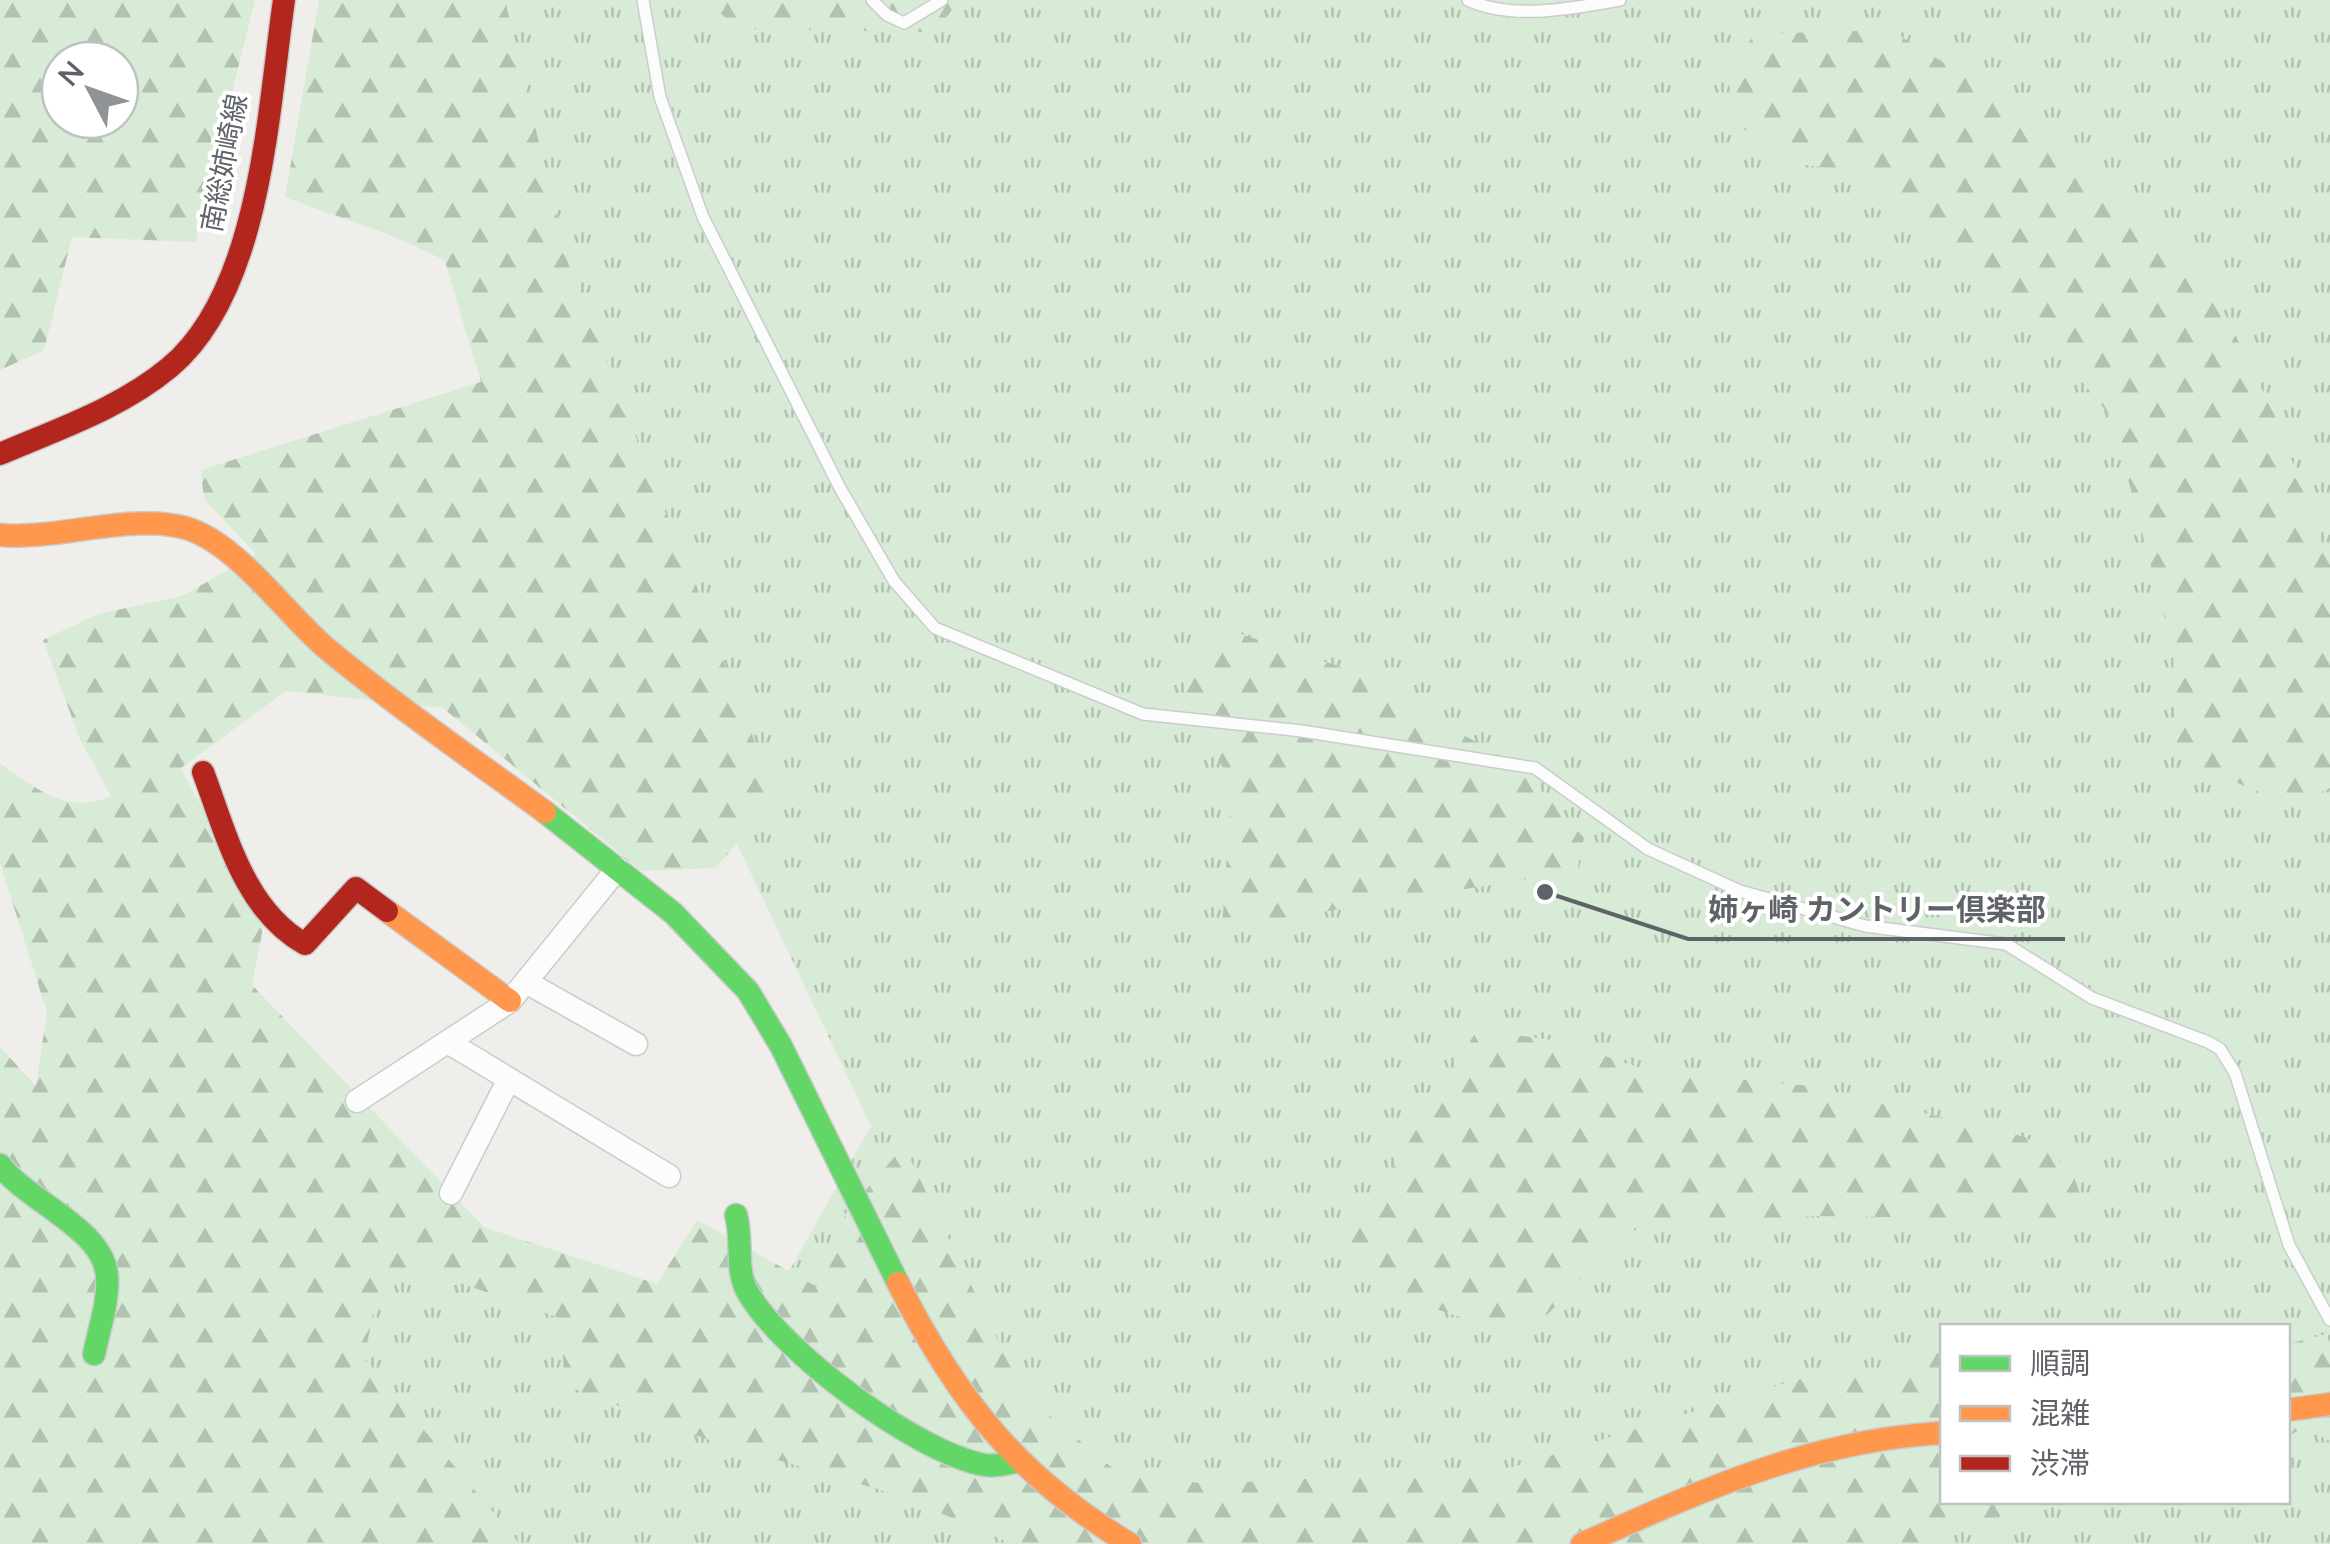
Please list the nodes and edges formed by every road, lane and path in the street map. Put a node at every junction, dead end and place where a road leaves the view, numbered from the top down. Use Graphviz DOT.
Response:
graph roads {
  1 [pos="284,0"];
  2 [pos="643,0"];
  3 [pos="872,0"];
  4 [pos="942,0"];
  5 [pos="1468,0"];
  6 [pos="1620,0"];
  7 [pos="0,454"];
  8 [pos="0,535"];
  9 [pos="203,772"];
  10 [pos="618,868"];
  11 [pos="526,982"];
  12 [pos="510,1002"];
  13 [pos="451,1044"];
  14 [pos="636,1044"];
  15 [pos="509,1078"];
  16 [pos="357,1101"];
  17 [pos="0,1165"];
  18 [pos="669,1176"];
  19 [pos="451,1192"];
  20 [pos="736,1215"];
  21 [pos="2330,1320"];
  22 [pos="94,1354"];
  23 [pos="2330,1404"];
  24 [pos="2290,1410"];
  25 [pos="1940,1432"];
  26 [pos="1015,1462"];
  27 [pos="1130,1544"];
  28 [pos="1582,1544"];
  1 -- 7 [label="street, 南総姉崎線"];
  2 -- 21 [label="lane"];
  3 -- 4 [label="lane"];
  5 -- 6 [label="lane"];
  8 -- 10 [label="street"];
  9 -- 12 [label="street"];
  10 -- 11 [label="street"];
  10 -- 26 [label="street"];
  11 -- 12 [label="street"];
  11 -- 14 [label="street"];
  12 -- 13 [label="street"];
  13 -- 15 [label="street"];
  13 -- 16 [label="street"];
  15 -- 18 [label="street"];
  15 -- 19 [label="street"];
  17 -- 22 [label="street"];
  20 -- 26 [label="street"];
  23 -- 24 [label="street"];
  25 -- 28 [label="street"];
  26 -- 27 [label="street"];
}
